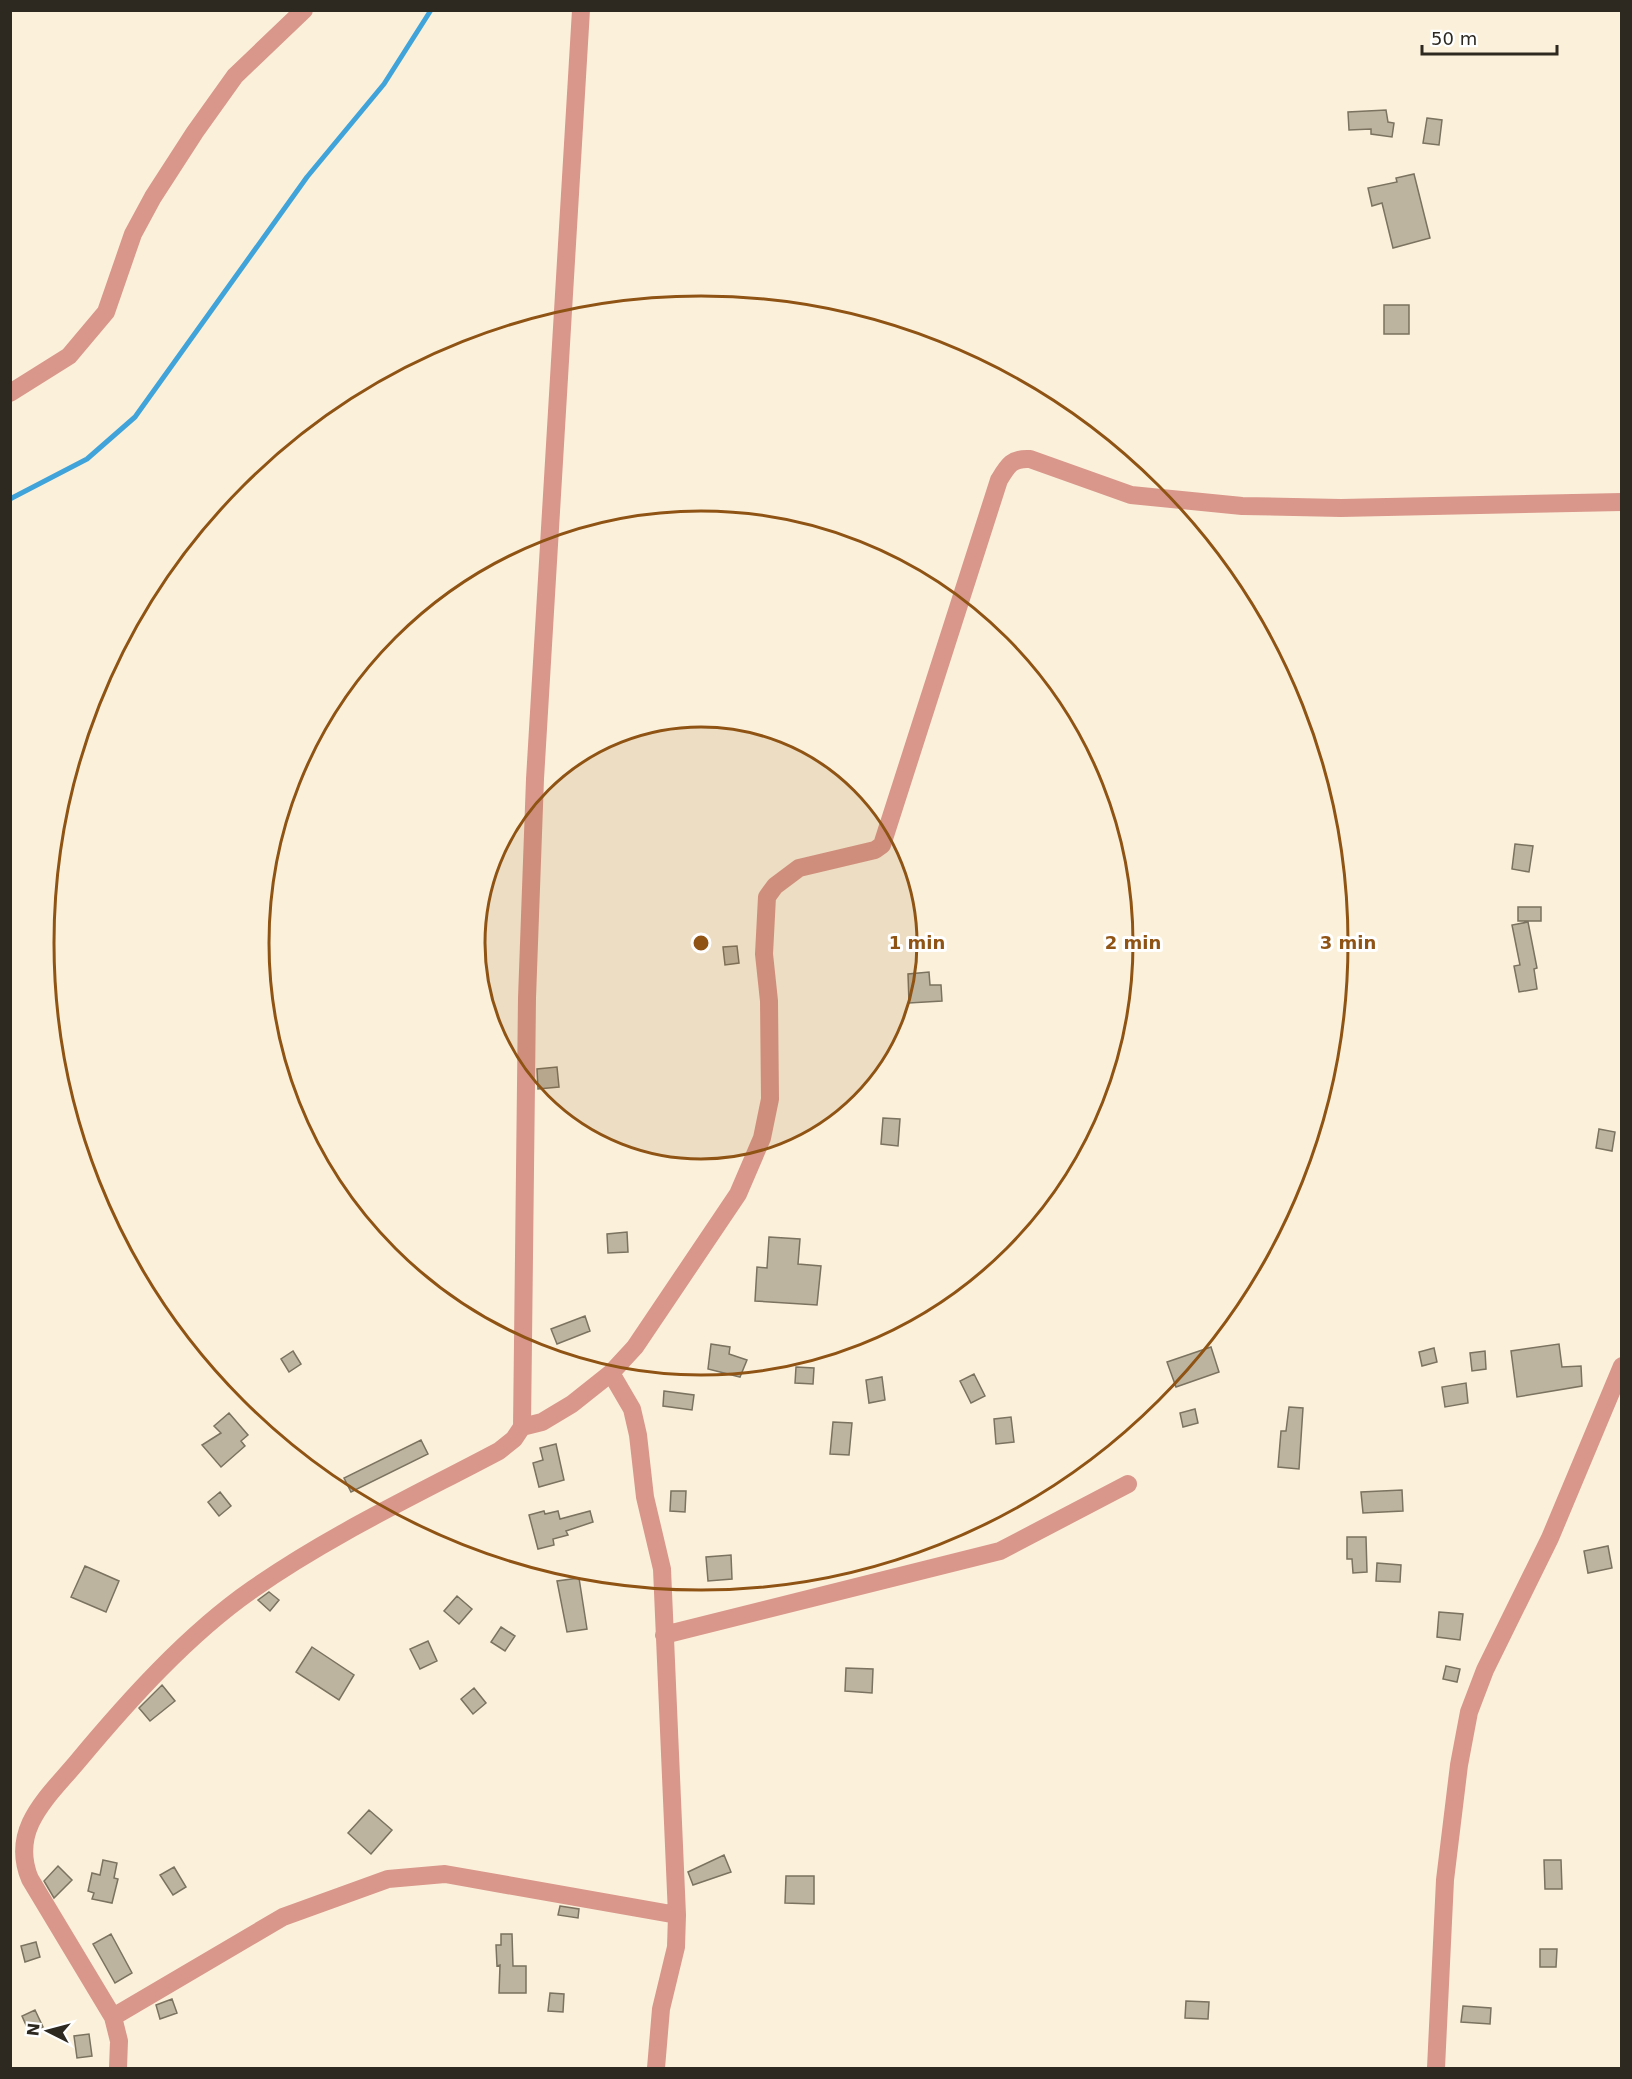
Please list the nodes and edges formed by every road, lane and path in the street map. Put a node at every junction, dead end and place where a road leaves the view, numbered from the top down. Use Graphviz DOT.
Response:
graph roads {
  1 [pos="304,10"];
  2 [pos="581,10"];
  3 [pos="10,393"];
  4 [pos="1622,502"];
  5 [pos="1622,1366"];
  6 [pos="611,1373"];
  7 [pos="522,1426"];
  8 [pos="1128,1484"];
  9 [pos="664,1635"];
  10 [pos="677,1915"];
  11 [pos="113,2017"];
  12 [pos="118,2068"];
  13 [pos="656,2068"];
  14 [pos="1436,2068"];
  1 -- 3 [label="street"];
  2 -- 7 [label="street"];
  4 -- 6 [label="street"];
  5 -- 14 [label="street"];
  6 -- 7 [label="street"];
  6 -- 9 [label="street"];
  7 -- 11 [label="street"];
  8 -- 9 [label="street"];
  9 -- 10 [label="street"];
  10 -- 11 [label="street"];
  10 -- 13 [label="street"];
  11 -- 12 [label="street"];
}
